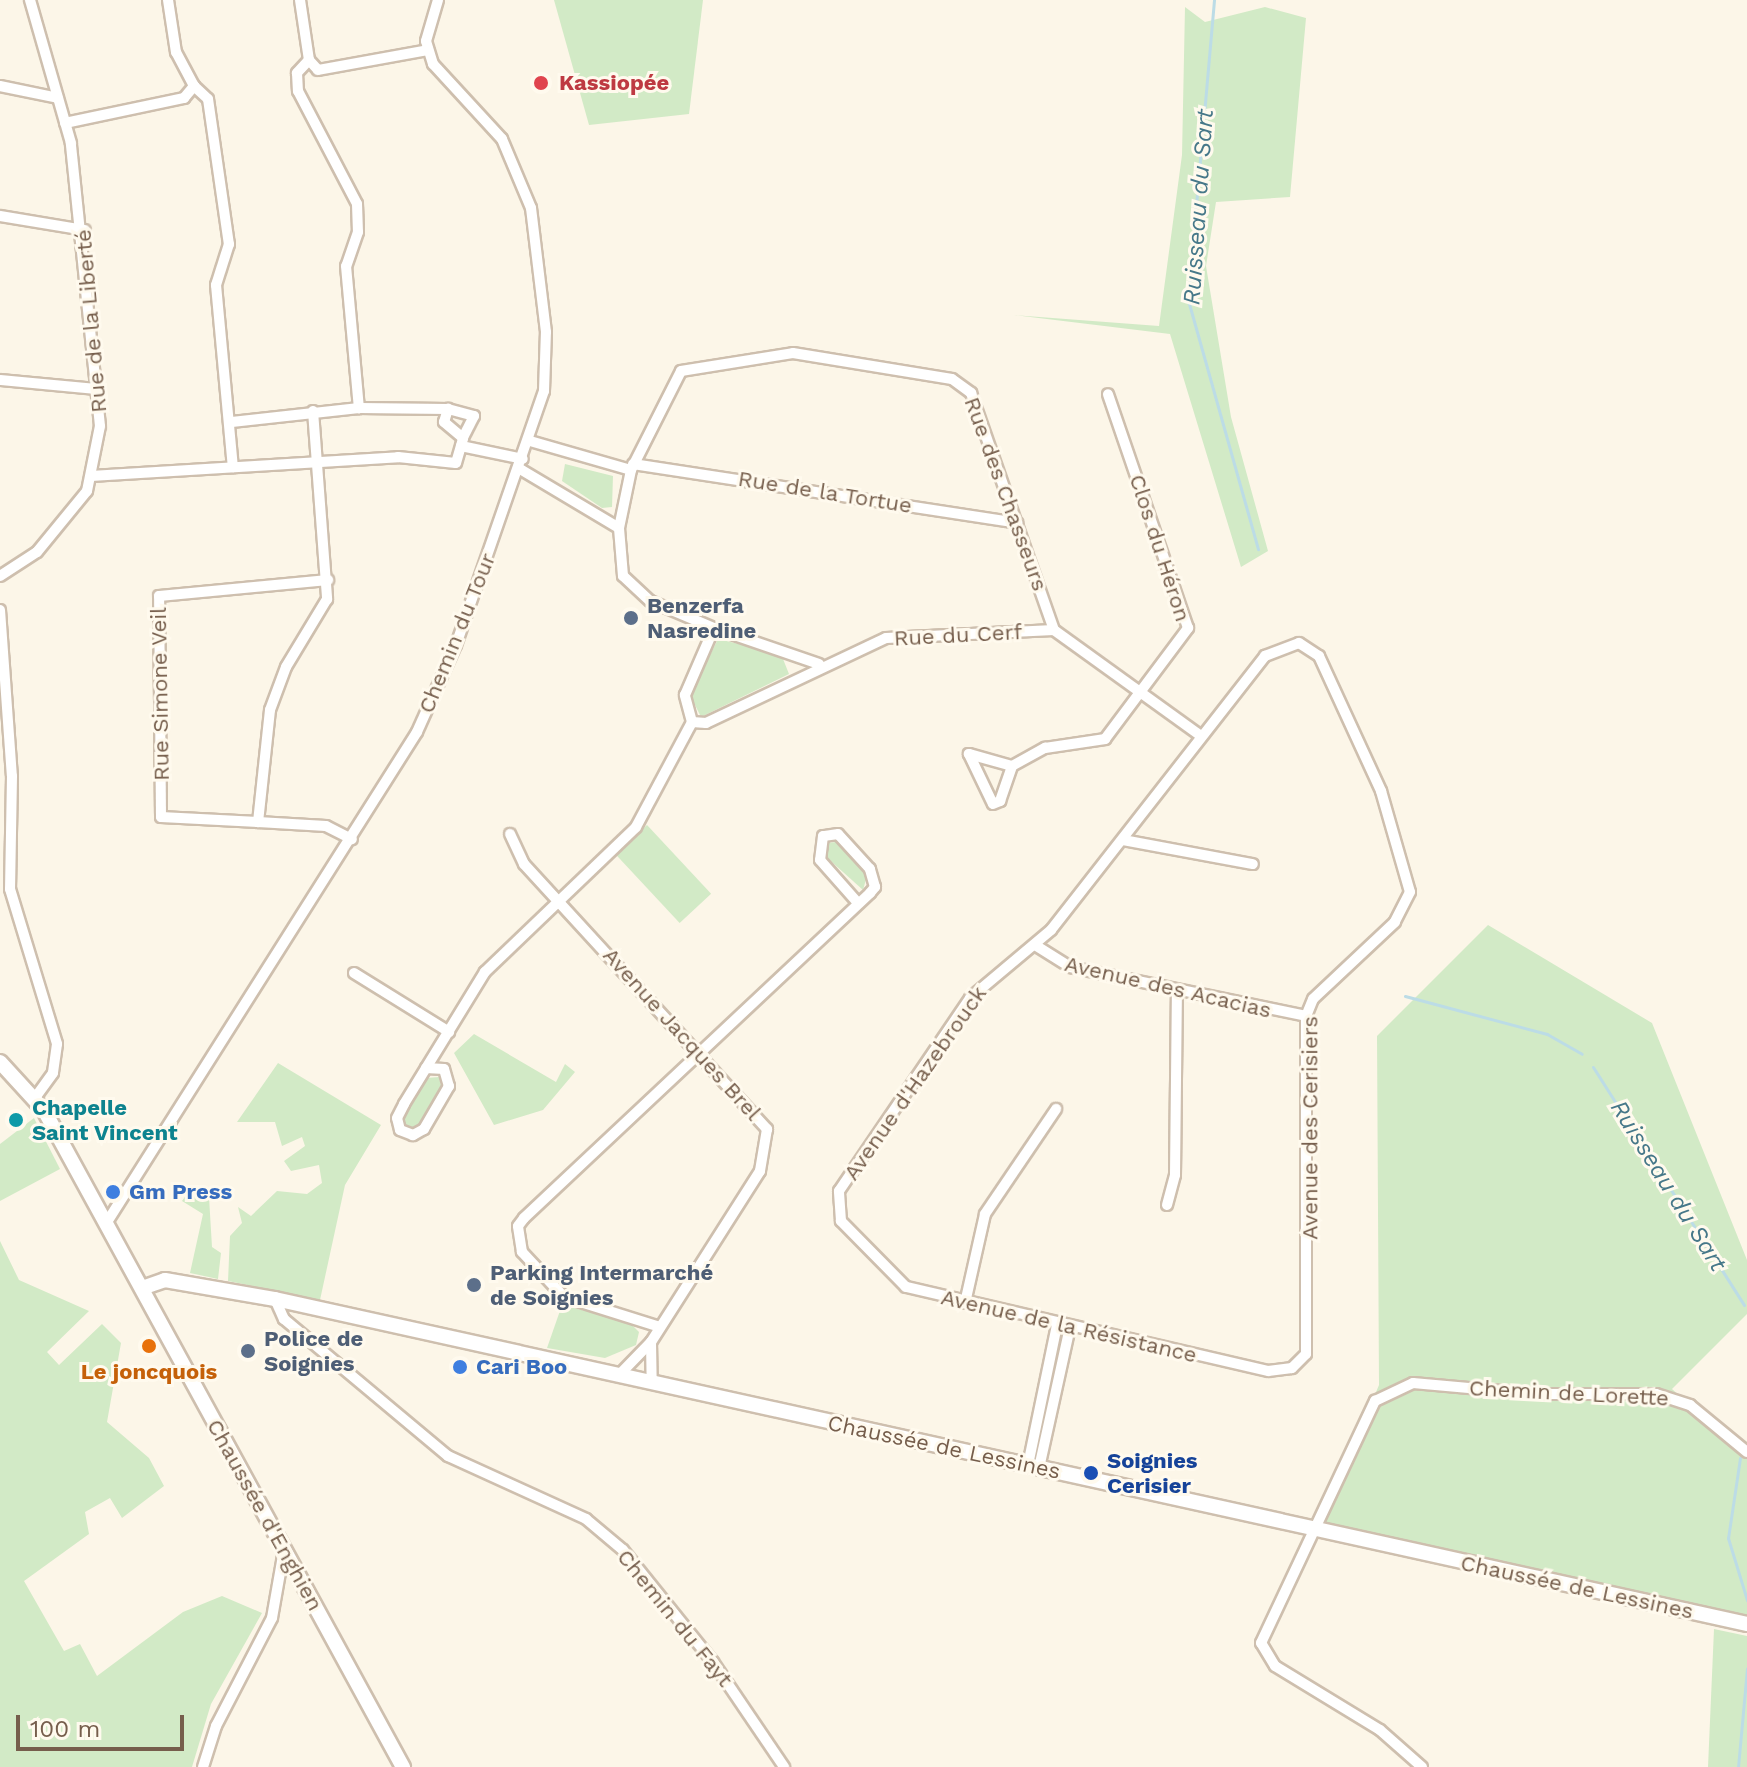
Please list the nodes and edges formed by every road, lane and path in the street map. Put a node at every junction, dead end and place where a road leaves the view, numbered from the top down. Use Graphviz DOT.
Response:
graph roads {
  1 [pos="30,0"];
  2 [pos="168,0"];
  3 [pos="300,0"];
  4 [pos="438,0"];
  5 [pos="428,50"];
  6 [pos="309,60"];
  7 [pos="0,86"];
  8 [pos="198,88"];
  9 [pos="58,98"];
  10 [pos="65,123"];
  11 [pos="0,216"];
  12 [pos="85,230"];
  13 [pos="0,380"];
  14 [pos="97,389"];
  15 [pos="1108,394"];
  16 [pos="359,408"];
  17 [pos="448,409"];
  18 [pos="313,411"];
  19 [pos="232,422"];
  20 [pos="530,441"];
  21 [pos="462,442"];
  22 [pos="319,463"];
  23 [pos="522,464"];
  24 [pos="233,467"];
  25 [pos="632,467"];
  26 [pos="91,476"];
  27 [pos="1017,523"];
  28 [pos="619,528"];
  29 [pos="0,576"];
  30 [pos="328,580"];
  31 [pos="0,610"];
  32 [pos="714,628"];
  33 [pos="1054,630"];
  34 [pos="819,664"];
  35 [pos="1141,692"];
  36 [pos="4,697"];
  37 [pos="692,722"];
  38 [pos="1201,736"];
  39 [pos="1012,766"];
  40 [pos="258,822"];
  41 [pos="510,834"];
  42 [pos="352,839"];
  43 [pos="1123,840"];
  44 [pos="1253,864"];
  45 [pos="559,901"];
  46 [pos="858,903"];
  47 [pos="1035,945"];
  48 [pos="354,973"];
  49 [pos="1177,992"];
  50 [pos="1306,1016"];
  51 [pos="449,1032"];
  52 [pos="700,1051"];
  53 [pos="0,1062"];
  54 [pos="426,1068"];
  55 [pos="35,1098"];
  56 [pos="1056,1109"];
  57 [pos="1167,1205"];
  58 [pos="841,1221"];
  59 [pos="107,1222"];
  60 [pos="142,1288"];
  61 [pos="275,1299"];
  62 [pos="965,1303"];
  63 [pos="1057,1325"];
  64 [pos="660,1327"];
  65 [pos="1070,1327"];
  66 [pos="651,1342"];
  67 [pos="1309,1343"];
  68 [pos="619,1375"];
  69 [pos="652,1381"];
  70 [pos="1747,1452"];
  71 [pos="1033,1467"];
  72 [pos="1314,1528"];
  73 [pos="284,1550"];
  74 [pos="1747,1624"];
  75 [pos="203,1767"];
  76 [pos="403,1767"];
  77 [pos="784,1767"];
  78 [pos="1422,1767"];
  1 -- 9 [label="street, Rue de la Liberté"];
  2 -- 8 [label="street"];
  3 -- 6 [label="street"];
  4 -- 5 [label="street"];
  5 -- 6 [label="street"];
  5 -- 20 [label="street, Chemin du Tour"];
  6 -- 16 [label="street"];
  7 -- 9 [label="street"];
  8 -- 10 [label="street"];
  8 -- 19 [label="street"];
  9 -- 10 [label="street, Rue de la Liberté"];
  10 -- 12 [label="street, Rue de la Liberté"];
  11 -- 12 [label="street"];
  12 -- 14 [label="street, Rue de la Liberté"];
  13 -- 14 [label="street"];
  14 -- 26 [label="street, Rue de la Liberté"];
  15 -- 35 [label="street, Clos du Héron"];
  16 -- 17 [label="street"];
  16 -- 18 [label="street"];
  17 -- 21 [label="street"];
  17 -- 21 [label="street"];
  18 -- 19 [label="street"];
  18 -- 22 [label="street"];
  19 -- 24 [label="street"];
  20 -- 23 [label="street, Chemin du Tour"];
  20 -- 25 [label="street, Rue de la Tortue"];
  21 -- 22 [label="street"];
  21 -- 23 [label="street"];
  22 -- 24 [label="street"];
  22 -- 30 [label="street"];
  23 -- 28 [label="street"];
  23 -- 42 [label="street, Chemin du Tour"];
  24 -- 26 [label="street"];
  25 -- 27 [label="street, Rue de la Tortue"];
  25 -- 27 [label="street, Rue des Chasseurs"];
  25 -- 28 [label="street, Rue des Chasseurs"];
  26 -- 29 [label="street, Rue de la Liberté"];
  27 -- 33 [label="street, Rue des Chasseurs"];
  28 -- 32 [label="street"];
  30 -- 40 [label="street"];
  30 -- 40 [label="street, Rue Simone Veil"];
  31 -- 36 [label="street"];
  32 -- 34 [label="street"];
  32 -- 37 [label="street"];
  33 -- 34 [label="street, Rue du Cerf"];
  33 -- 35 [label="street"];
  34 -- 37 [label="street, Rue du Cerf"];
  35 -- 38 [label="street"];
  35 -- 39 [label="street"];
  36 -- 55 [label="street"];
  37 -- 45 [label="street"];
  38 -- 43 [label="street, Avenue d'Hazebrouck"];
  38 -- 50 [label="street, Avenue des Cerisiers"];
  39 -- 39 [label="street"];
  40 -- 42 [label="street"];
  41 -- 45 [label="street, Avenue Jacques Brel"];
  42 -- 59 [label="street, Chemin du Tour"];
  43 -- 44 [label="street"];
  43 -- 47 [label="street, Avenue d'Hazebrouck"];
  45 -- 51 [label="street"];
  45 -- 52 [label="street, Avenue Jacques Brel"];
  46 -- 46 [label="street"];
  46 -- 52 [label="street"];
  47 -- 49 [label="street, Avenue des Acacias"];
  47 -- 58 [label="street, Avenue d'Hazebrouck"];
  48 -- 51 [label="street"];
  49 -- 50 [label="street, Avenue des Acacias"];
  49 -- 57 [label="street"];
  50 -- 67 [label="street, Avenue des Cerisiers"];
  51 -- 54 [label="street"];
  52 -- 64 [label="street, Avenue Jacques Brel"];
  52 -- 64 [label="street"];
  53 -- 55 [label="main road, Chaussée d'Enghien"];
  54 -- 54 [label="street"];
  55 -- 59 [label="main road, Chaussée d'Enghien"];
  56 -- 62 [label="street"];
  58 -- 62 [label="street, Avenue de la Résistance"];
  59 -- 60 [label="main road, Chaussée d'Enghien"];
  60 -- 61 [label="main road, Chaussée de Lessines"];
  60 -- 73 [label="main road, Chaussée d'Enghien"];
  61 -- 68 [label="main road, Chaussée de Lessines"];
  61 -- 77 [label="street, Chemin du Fayt"];
  62 -- 63 [label="street, Avenue de la Résistance"];
  63 -- 65 [label="street, Avenue de la Résistance"];
  63 -- 71 [label="street, Avenue de la Résistance"];
  64 -- 66 [label="street, Avenue Jacques Brel"];
  65 -- 67 [label="street, Avenue de la Résistance"];
  65 -- 71 [label="street, Avenue de la Résistance"];
  66 -- 68 [label="street, Avenue Jacques Brel"];
  66 -- 69 [label="street"];
  68 -- 69 [label="main road, Chaussée de Lessines"];
  69 -- 71 [label="main road, Chaussée de Lessines"];
  70 -- 72 [label="street, Chemin de Lorette"];
  71 -- 72 [label="main road, Chaussée de Lessines"];
  72 -- 74 [label="main road, Chaussée de Lessines"];
  72 -- 78 [label="street, Chemin de Lorette"];
  73 -- 75 [label="street"];
  73 -- 76 [label="main road, Chaussée d'Enghien"];
}
